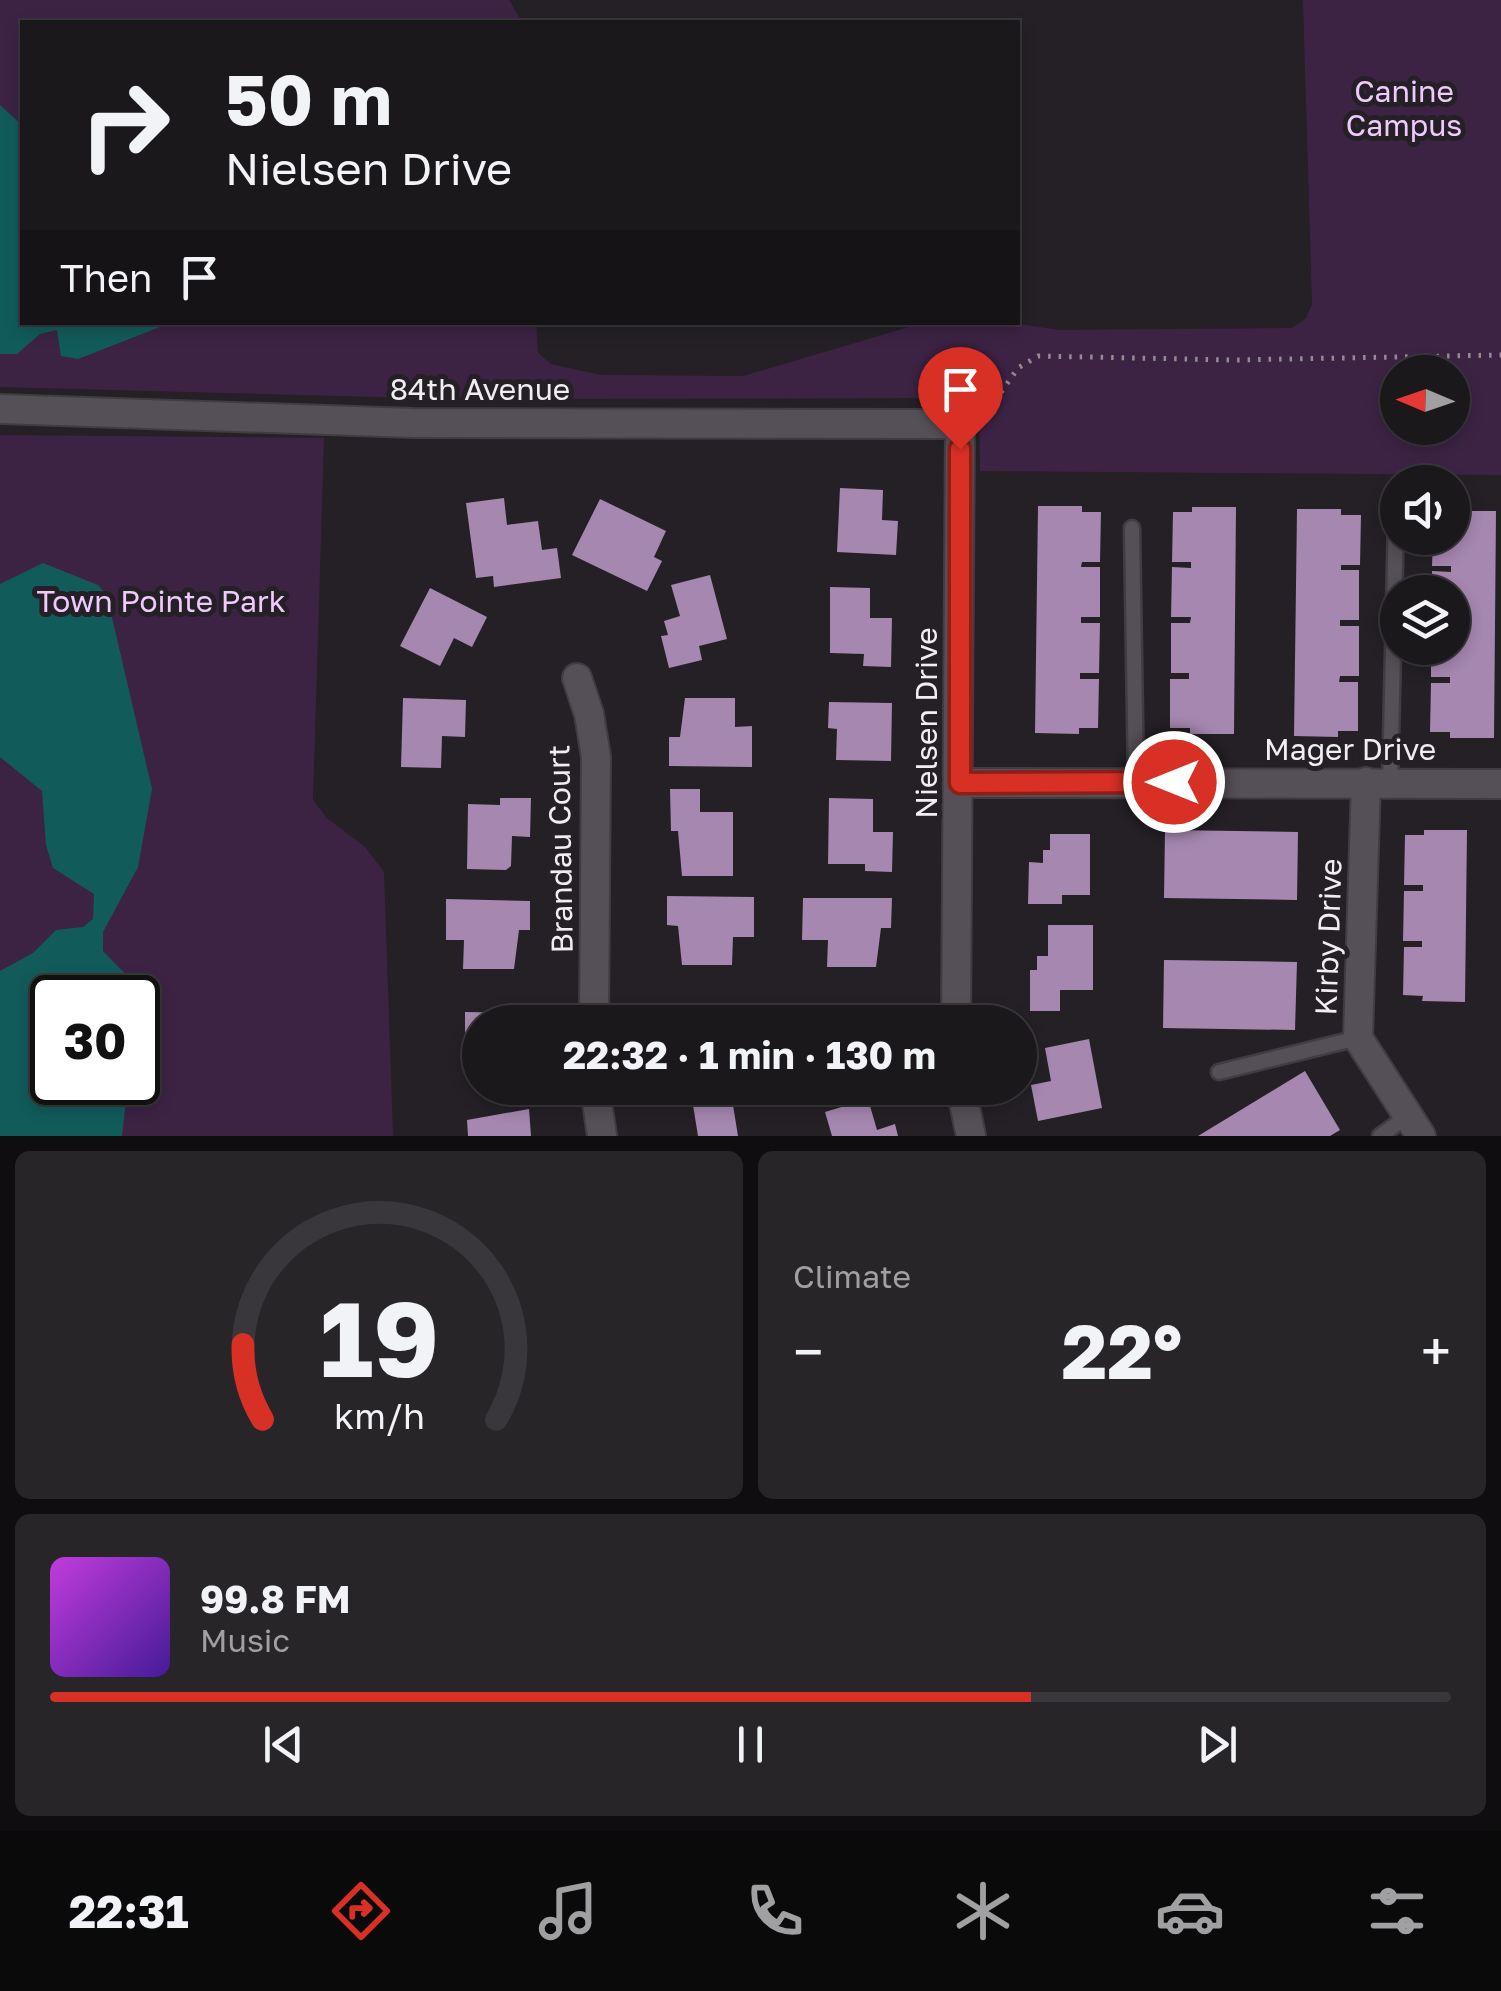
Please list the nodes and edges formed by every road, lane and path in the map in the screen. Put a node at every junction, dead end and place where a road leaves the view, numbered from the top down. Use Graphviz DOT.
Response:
graph roads {
  1 [pos="1501,355"];
  2 [pos="0,409"];
  3 [pos="969,424"];
  4 [pos="1132,528"];
  5 [pos="1394,555"];
  6 [pos="576,678"];
  7 [pos="1136,782"];
  8 [pos="1378,782"];
  9 [pos="960,783"];
  10 [pos="1501,784"];
  11 [pos="594,1005"];
  12 [pos="956,1005"];
  13 [pos="1358,1038"];
  14 [pos="1219,1072"];
  15 [pos="597,1105"];
  16 [pos="965,1105"];
  17 [pos="1414,1126"];
  18 [pos="602,1136"];
  19 [pos="971,1136"];
  20 [pos="1380,1136"];
  1 -- 3 [label="path"];
  2 -- 3 [label="street, 84th Avenue"];
  3 -- 9 [label="street, Nielsen Drive"];
  4 -- 7 [label="lane"];
  5 -- 8 [label="lane"];
  6 -- 11 [label="street, Brandau Court"];
  7 -- 8 [label="street, Mager Drive"];
  7 -- 9 [label="street, Mager Drive"];
  8 -- 10 [label="street, Mager Drive"];
  8 -- 13 [label="street, Kirby Drive"];
  9 -- 12 [label="street, Nielsen Drive"];
  13 -- 14 [label="lane"];
  13 -- 17 [label="street, Kirby Drive"];
  15 -- 18 [label="street"];
  16 -- 19 [label="street"];
  17 -- 20 [label="lane"];
}
